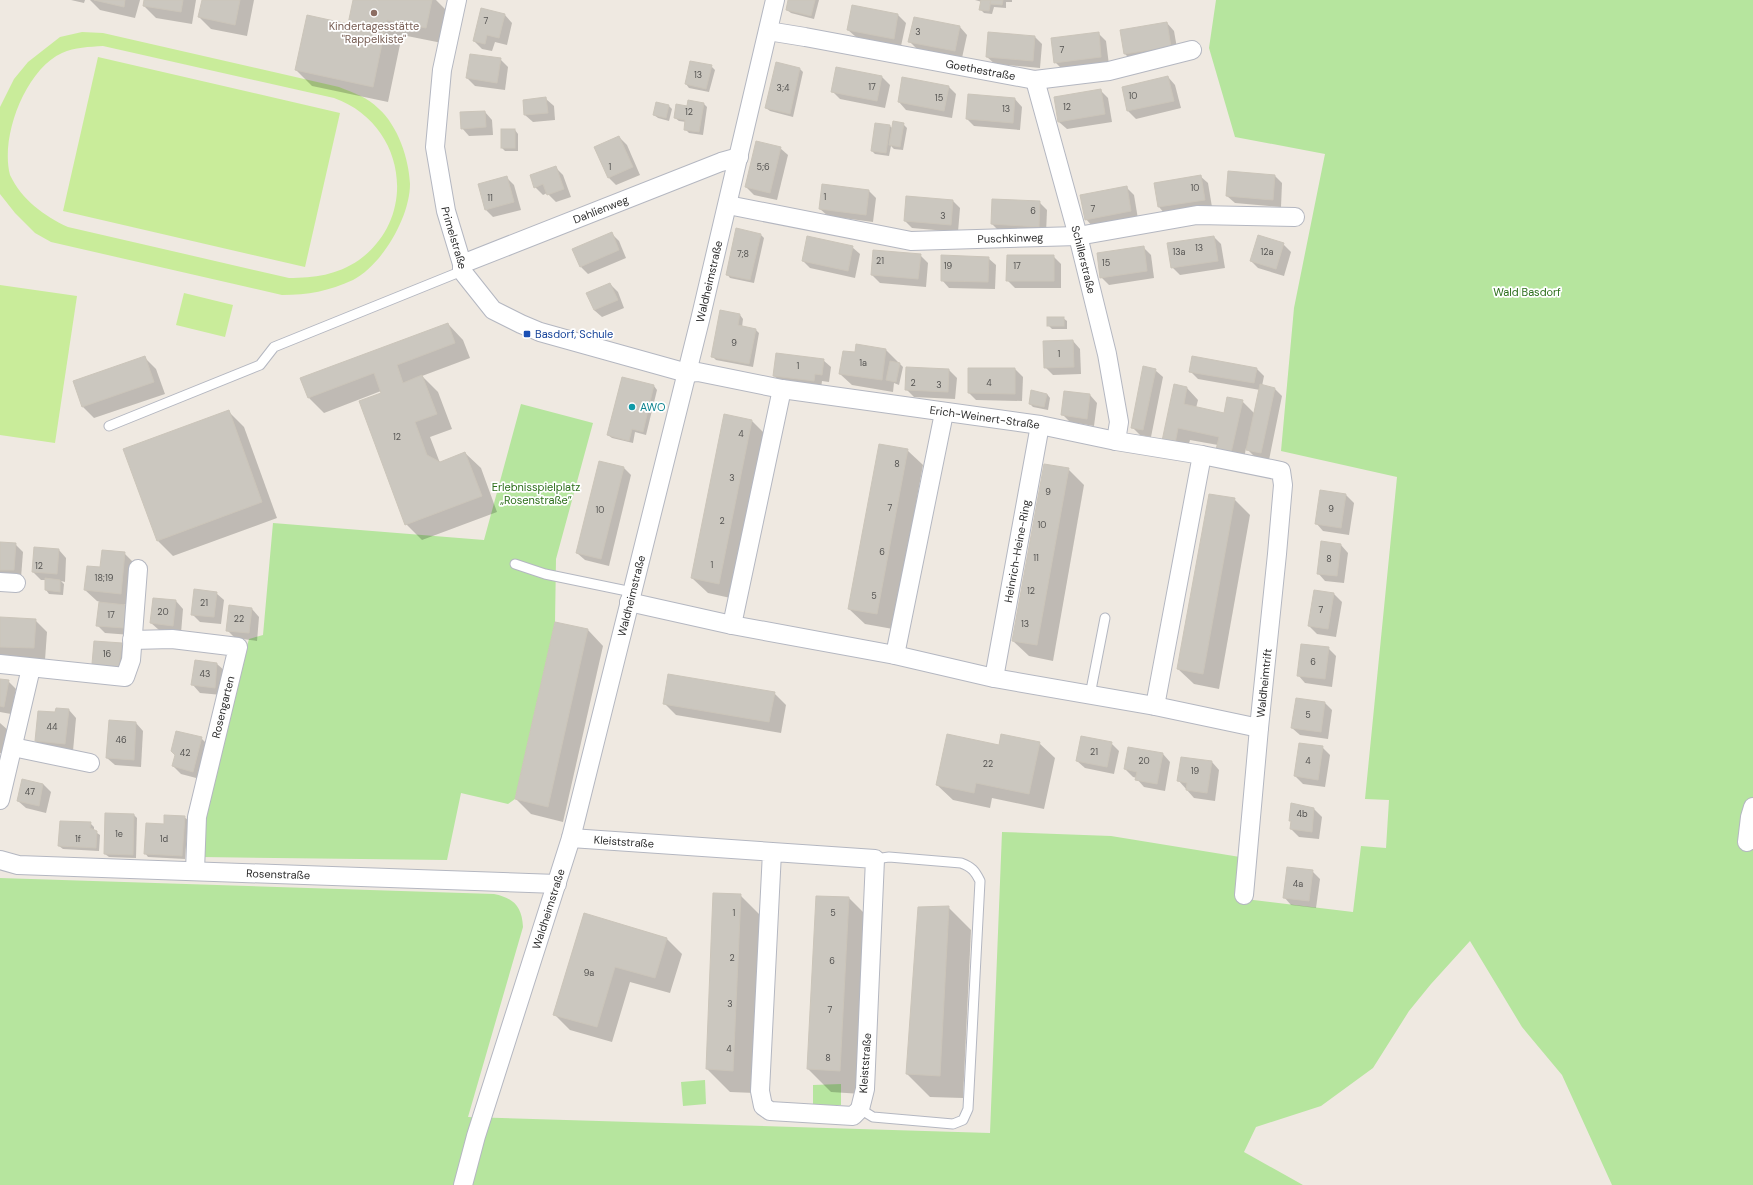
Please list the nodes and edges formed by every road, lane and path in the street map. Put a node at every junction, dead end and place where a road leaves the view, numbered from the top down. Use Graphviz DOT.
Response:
graph roads {
  1 [pos="457,0"];
  2 [pos="775,0"];
  3 [pos="768,31"];
  4 [pos="1192,50"];
  5 [pos="1035,80"];
  6 [pos="739,157"];
  7 [pos="728,205"];
  8 [pos="1295,217"];
  9 [pos="1078,236"];
  10 [pos="462,267"];
  11 [pos="687,373"];
  12 [pos="782,389"];
  13 [pos="944,412"];
  14 [pos="1040,425"];
  15 [pos="109,426"];
  16 [pos="1116,441"];
  17 [pos="1202,455"];
  18 [pos="1281,471"];
  19 [pos="515,564"];
  20 [pos="138,569"];
  21 [pos="630,597"];
  22 [pos="1105,618"];
  23 [pos="732,625"];
  24 [pos="132,640"];
  25 [pos="895,655"];
  26 [pos="0,664"];
  27 [pos="31,668"];
  28 [pos="994,678"];
  29 [pos="1090,695"];
  30 [pos="1155,706"];
  31 [pos="1259,728"];
  32 [pos="13,747"];
  33 [pos="90,763"];
  34 [pos="0,800"];
  35 [pos="1753,807"];
  36 [pos="571,838"];
  37 [pos="1750,842"];
  38 [pos="772,852"];
  39 [pos="876,859"];
  40 [pos="0,860"];
  41 [pos="195,871"];
  42 [pos="557,884"];
  43 [pos="1244,895"];
  44 [pos="860,1109"];
  45 [pos="463,1185"];
  1 -- 10 [label="street, Primelstraße"];
  2 -- 3 [label="street, Waldheimstraße"];
  3 -- 5 [label="street, Goethestraße"];
  3 -- 6 [label="street, Waldheimstraße"];
  4 -- 5 [label="street, Goethestraße"];
  5 -- 9 [label="street, Schillerstraße"];
  6 -- 7 [label="street, Waldheimstraße"];
  6 -- 10 [label="street, Dahlienweg"];
  7 -- 9 [label="street, Puschkinweg"];
  7 -- 11 [label="street, Waldheimstraße"];
  8 -- 9 [label="street, Puschkinweg"];
  9 -- 16 [label="street, Schillerstraße"];
  10 -- 11 [label="street, Primelstraße"];
  10 -- 15 [label="lane"];
  11 -- 12 [label="street, Erich-Weinert-Straße"];
  11 -- 21 [label="street, Waldheimstraße"];
  12 -- 13 [label="street, Erich-Weinert-Straße"];
  12 -- 23 [label="street"];
  13 -- 14 [label="street, Erich-Weinert-Straße"];
  13 -- 25 [label="street"];
  14 -- 16 [label="street, Erich-Weinert-Straße"];
  14 -- 28 [label="street, Heinrich-Heine-Ring"];
  16 -- 17 [label="street, Erich-Weinert-Straße"];
  17 -- 18 [label="street, Erich-Weinert-Straße"];
  17 -- 30 [label="street"];
  18 -- 31 [label="street, Waldheimtrift"];
  19 -- 21 [label="lane"];
  20 -- 24 [label="street"];
  21 -- 23 [label="street"];
  21 -- 36 [label="street, Waldheimstraße"];
  22 -- 29 [label="lane"];
  23 -- 25 [label="street"];
  24 -- 27 [label="street"];
  24 -- 41 [label="street, Rosengarten"];
  25 -- 28 [label="street"];
  26 -- 27 [label="street"];
  27 -- 32 [label="street"];
  28 -- 29 [label="street"];
  29 -- 30 [label="street"];
  30 -- 31 [label="street"];
  31 -- 43 [label="street, Waldheimtrift"];
  32 -- 33 [label="street"];
  32 -- 34 [label="street"];
  35 -- 37 [label="street"];
  36 -- 38 [label="street, Kleiststraße"];
  36 -- 42 [label="street, Waldheimstraße"];
  38 -- 39 [label="street, Kleiststraße"];
  38 -- 44 [label="street, Kleiststraße"];
  39 -- 44 [label="street, Kleiststraße"];
  39 -- 44 [label="lane"];
  40 -- 41 [label="street, Rosenstraße"];
  41 -- 42 [label="street, Rosenstraße"];
  42 -- 45 [label="street, Waldheimstraße"];
}
